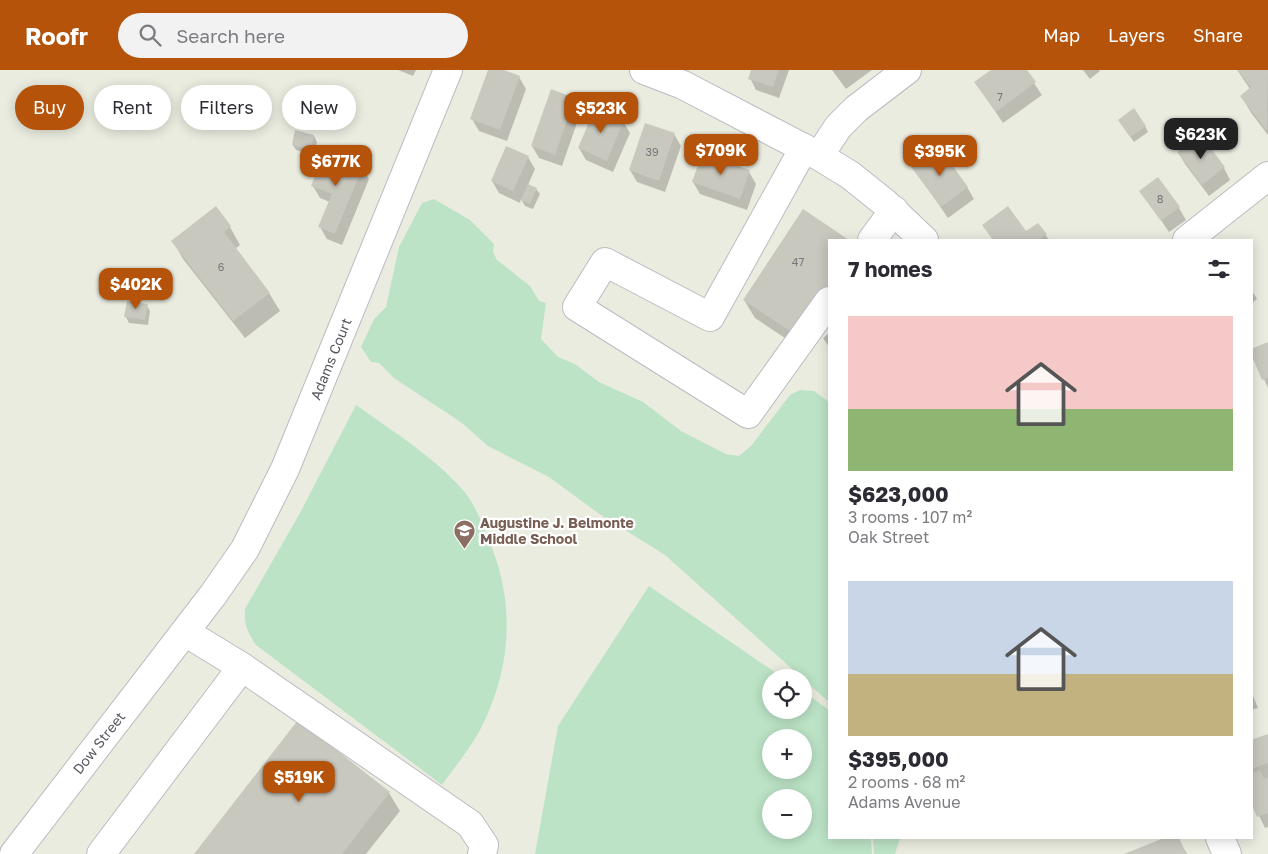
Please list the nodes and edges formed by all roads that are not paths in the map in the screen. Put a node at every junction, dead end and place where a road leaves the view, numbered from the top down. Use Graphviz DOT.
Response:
graph roads {
  1 [pos="448,70"];
  2 [pos="644,70"];
  3 [pos="908,70"];
  4 [pos="811,152"];
  5 [pos="1268,176"];
  6 [pos="894,210"];
  7 [pos="873,239"];
  8 [pos="923,239"];
  9 [pos="1187,239"];
  10 [pos="828,302"];
  11 [pos="184,632"];
  12 [pos="242,667"];
  13 [pos="1220,839"];
  14 [pos="14,854"];
  15 [pos="101,854"];
  16 [pos="482,854"];
  17 [pos="1227,854"];
  1 -- 11 [label="street, Adams Court"];
  2 -- 4 [label="street"];
  3 -- 4 [label="street"];
  4 -- 6 [label="street"];
  4 -- 10 [label="street"];
  5 -- 9 [label="street"];
  6 -- 7 [label="street"];
  6 -- 8 [label="street"];
  11 -- 12 [label="street"];
  11 -- 14 [label="street, Dow Street"];
  12 -- 15 [label="street"];
  12 -- 16 [label="street"];
  13 -- 17 [label="street"];
}
